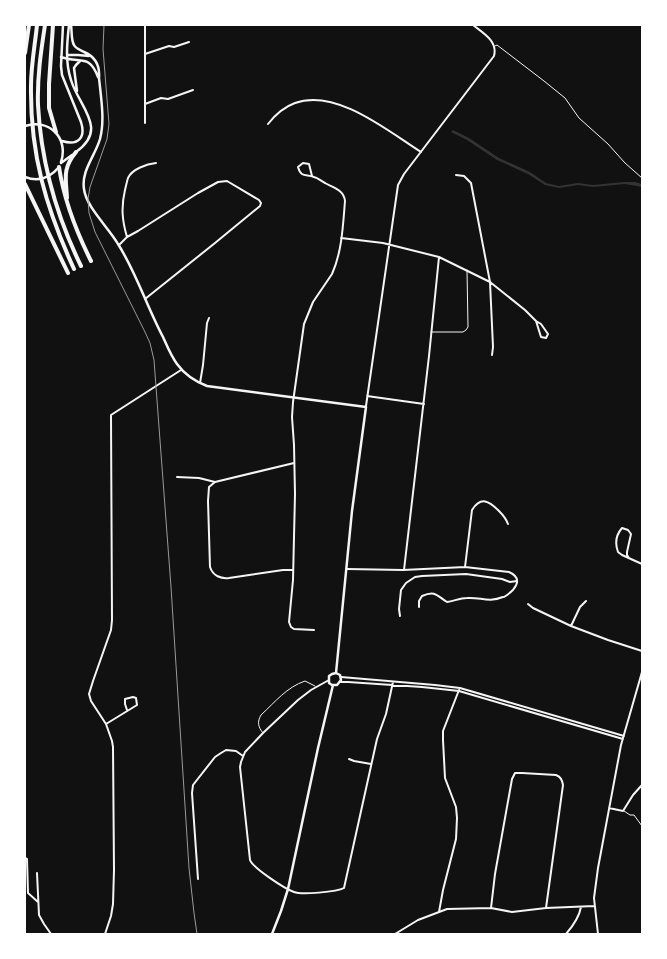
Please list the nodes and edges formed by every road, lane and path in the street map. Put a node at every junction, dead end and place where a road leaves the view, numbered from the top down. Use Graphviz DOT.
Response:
graph roads {
  1 [pos="29,25"];
  2 [pos="37,25"];
  3 [pos="45,25"];
  4 [pos="53,25"];
  5 [pos="63,25"];
  6 [pos="70,25"];
  7 [pos="145,25"];
  8 [pos="473,25"];
  9 [pos="189,42"];
  10 [pos="494,46"];
  11 [pos="25,53"];
  12 [pos="145,54"];
  13 [pos="67,55"];
  14 [pos="91,56"];
  15 [pos="61,57"];
  16 [pos="67,60"];
  17 [pos="82,60"];
  18 [pos="99,78"];
  19 [pos="193,90"];
  20 [pos="78,95"];
  21 [pos="144,104"];
  22 [pos="145,122"];
  23 [pos="268,124"];
  24 [pos="25,126"];
  25 [pos="56,132"];
  26 [pos="62,142"];
  27 [pos="76,152"];
  28 [pos="421,152"];
  29 [pos="156,163"];
  30 [pos="59,167"];
  31 [pos="456,175"];
  32 [pos="312,176"];
  33 [pos="25,177"];
  34 [pos="642,178"];
  35 [pos="25,184"];
  36 [pos="67,205"];
  37 [pos="127,237"];
  38 [pos="341,238"];
  39 [pos="119,245"];
  40 [pos="389,246"];
  41 [pos="439,257"];
  42 [pos="91,261"];
  43 [pos="81,266"];
  44 [pos="74,270"];
  45 [pos="467,270"];
  46 [pos="68,273"];
  47 [pos="490,282"];
  48 [pos="145,300"];
  49 [pos="209,318"];
  50 [pos="536,321"];
  51 [pos="432,332"];
  52 [pos="492,355"];
  53 [pos="181,369"];
  54 [pos="200,383"];
  55 [pos="367,396"];
  56 [pos="293,397"];
  57 [pos="424,404"];
  58 [pos="366,407"];
  59 [pos="294,463"];
  60 [pos="176,477"];
  61 [pos="215,482"];
  62 [pos="508,524"];
  63 [pos="629,558"];
  64 [pos="642,564"];
  65 [pos="465,567"];
  66 [pos="346,569"];
  67 [pos="293,570"];
  68 [pos="404,570"];
  69 [pos="517,581"];
  70 [pos="586,601"];
  71 [pos="528,604"];
  72 [pos="419,606"];
  73 [pos="400,616"];
  74 [pos="572,626"];
  75 [pos="314,630"];
  76 [pos="642,651"];
  77 [pos="642,672"];
  78 [pos="336,673"];
  79 [pos="341,677"];
  80 [pos="328,680"];
  81 [pos="341,682"];
  82 [pos="393,683"];
  83 [pos="333,685"];
  84 [pos="316,686"];
  85 [pos="459,690"];
  86 [pos="127,710"];
  87 [pos="106,724"];
  88 [pos="263,733"];
  89 [pos="623,737"];
  90 [pos="243,756"];
  91 [pos="349,759"];
  92 [pos="371,764"];
  93 [pos="642,785"];
  94 [pos="609,808"];
  95 [pos="622,811"];
  96 [pos="642,826"];
  97 [pos="25,858"];
  98 [pos="37,873"];
  99 [pos="198,879"];
  100 [pos="288,889"];
  101 [pos="38,902"];
  102 [pos="594,906"];
  103 [pos="581,907"];
  104 [pos="491,908"];
  105 [pos="546,908"];
  106 [pos="439,912"];
  107 [pos="51,934"];
  108 [pos="105,934"];
  109 [pos="272,934"];
  110 [pos="395,934"];
  111 [pos="566,934"];
  112 [pos="598,934"];
  1 -- 11 [label="highway"];
  2 -- 44 [label="highway"];
  3 -- 43 [label="highway"];
  4 -- 25 [label="highway"];
  5 -- 15 [label="street"];
  6 -- 13 [label="street"];
  6 -- 14 [label="street"];
  7 -- 12 [label="street"];
  8 -- 10 [label="street"];
  9 -- 12 [label="street"];
  10 -- 28 [label="street"];
  10 -- 34 [label="lane"];
  12 -- 21 [label="street"];
  13 -- 14 [label="street"];
  13 -- 15 [label="street"];
  13 -- 16 [label="street"];
  14 -- 18 [label="street"];
  15 -- 16 [label="street"];
  15 -- 26 [label="street"];
  16 -- 17 [label="street"];
  16 -- 20 [label="street"];
  17 -- 18 [label="street"];
  17 -- 20 [label="street"];
  18 -- 39 [label="street"];
  19 -- 21 [label="street"];
  20 -- 27 [label="street"];
  21 -- 22 [label="street"];
  23 -- 28 [label="street"];
  24 -- 25 [label="street"];
  25 -- 26 [label="street"];
  26 -- 30 [label="street"];
  27 -- 30 [label="street"];
  27 -- 36 [label="highway"];
  28 -- 40 [label="street"];
  29 -- 37 [label="street"];
  30 -- 33 [label="street"];
  30 -- 36 [label="highway"];
  31 -- 47 [label="street"];
  32 -- 32 [label="street"];
  32 -- 38 [label="street"];
  35 -- 46 [label="highway"];
  36 -- 42 [label="highway"];
  37 -- 39 [label="street"];
  37 -- 48 [label="street"];
  38 -- 40 [label="street"];
  38 -- 56 [label="street"];
  39 -- 48 [label="street"];
  40 -- 41 [label="street"];
  40 -- 55 [label="street"];
  41 -- 45 [label="street"];
  41 -- 51 [label="street"];
  45 -- 47 [label="street"];
  45 -- 51 [label="lane"];
  47 -- 50 [label="street"];
  47 -- 52 [label="street"];
  48 -- 53 [label="street"];
  49 -- 54 [label="street"];
  50 -- 50 [label="street"];
  51 -- 57 [label="street"];
  53 -- 54 [label="street"];
  53 -- 87 [label="street"];
  54 -- 56 [label="street"];
  55 -- 57 [label="street"];
  55 -- 58 [label="street"];
  56 -- 58 [label="street"];
  56 -- 59 [label="street"];
  57 -- 68 [label="street"];
  58 -- 66 [label="street"];
  59 -- 61 [label="street"];
  59 -- 67 [label="street"];
  60 -- 61 [label="street"];
  61 -- 67 [label="street"];
  62 -- 65 [label="street"];
  63 -- 63 [label="street"];
  63 -- 64 [label="street"];
  65 -- 68 [label="street"];
  65 -- 69 [label="street"];
  66 -- 68 [label="street"];
  66 -- 78 [label="street"];
  67 -- 75 [label="street"];
  69 -- 72 [label="street"];
  69 -- 73 [label="street"];
  70 -- 74 [label="street"];
  71 -- 74 [label="street"];
  74 -- 76 [label="street"];
  77 -- 89 [label="street"];
  78 -- 79 [label="street"];
  78 -- 80 [label="street"];
  79 -- 81 [label="street"];
  79 -- 82 [label="street"];
  80 -- 83 [label="street"];
  80 -- 84 [label="street"];
  81 -- 82 [label="street"];
  81 -- 83 [label="street"];
  82 -- 85 [label="street"];
  82 -- 92 [label="street"];
  83 -- 100 [label="street"];
  84 -- 88 [label="street"];
  84 -- 88 [label="lane"];
  85 -- 89 [label="street"];
  85 -- 106 [label="street"];
  86 -- 86 [label="street"];
  86 -- 87 [label="street"];
  87 -- 108 [label="street"];
  88 -- 90 [label="street"];
  89 -- 94 [label="street"];
  90 -- 99 [label="street"];
  90 -- 100 [label="street"];
  91 -- 92 [label="street"];
  92 -- 100 [label="street"];
  93 -- 95 [label="street"];
  94 -- 95 [label="street"];
  94 -- 102 [label="street"];
  95 -- 96 [label="lane"];
  97 -- 101 [label="street"];
  98 -- 101 [label="street"];
  100 -- 109 [label="street"];
  101 -- 107 [label="street"];
  102 -- 103 [label="street"];
  102 -- 112 [label="street"];
  103 -- 105 [label="street"];
  103 -- 111 [label="street"];
  104 -- 105 [label="street"];
  104 -- 105 [label="street"];
  104 -- 106 [label="street"];
  106 -- 110 [label="street"];
}
